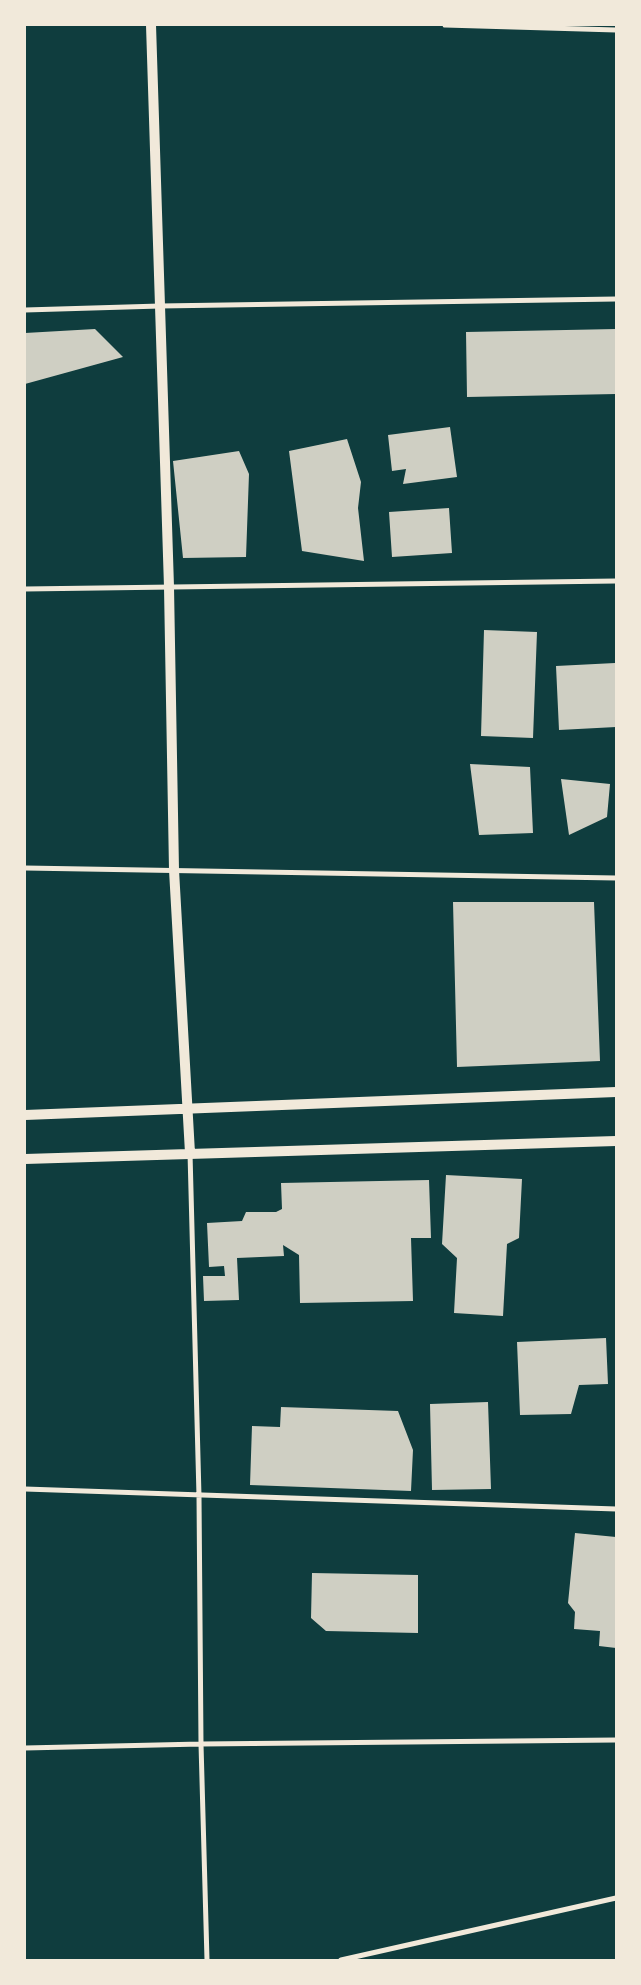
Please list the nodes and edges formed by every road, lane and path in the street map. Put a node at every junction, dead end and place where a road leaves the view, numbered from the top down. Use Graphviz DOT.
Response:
graph roads {
  1 [pos="152,25"];
  2 [pos="445,25"];
  3 [pos="616,30"];
  4 [pos="616,299"];
  5 [pos="160,306"];
  6 [pos="25,310"];
  7 [pos="616,581"];
  8 [pos="169,587"];
  9 [pos="25,589"];
  10 [pos="25,868"];
  11 [pos="174,870"];
  12 [pos="616,878"];
  13 [pos="616,1092"];
  14 [pos="186,1108"];
  15 [pos="25,1115"];
  16 [pos="616,1141"];
  17 [pos="190,1153"];
  18 [pos="25,1159"];
  19 [pos="25,1490"];
  20 [pos="199,1496"];
  21 [pos="616,1509"];
  22 [pos="616,1740"];
  23 [pos="201,1744"];
  24 [pos="25,1748"];
  25 [pos="616,1898"];
  26 [pos="207,1960"];
  27 [pos="341,1960"];
  1 -- 5 [label="main road"];
  2 -- 3 [label="street"];
  4 -- 5 [label="street"];
  5 -- 6 [label="street"];
  5 -- 8 [label="main road"];
  7 -- 8 [label="street"];
  8 -- 9 [label="street"];
  8 -- 11 [label="main road"];
  10 -- 11 [label="street"];
  11 -- 12 [label="street"];
  11 -- 14 [label="main road"];
  13 -- 14 [label="main road"];
  14 -- 15 [label="main road"];
  14 -- 17 [label="main road"];
  16 -- 17 [label="main road"];
  17 -- 18 [label="main road"];
  17 -- 20 [label="street"];
  19 -- 20 [label="street"];
  20 -- 21 [label="street"];
  20 -- 23 [label="street"];
  22 -- 23 [label="street"];
  23 -- 24 [label="street"];
  23 -- 26 [label="street"];
  25 -- 27 [label="street"];
}
